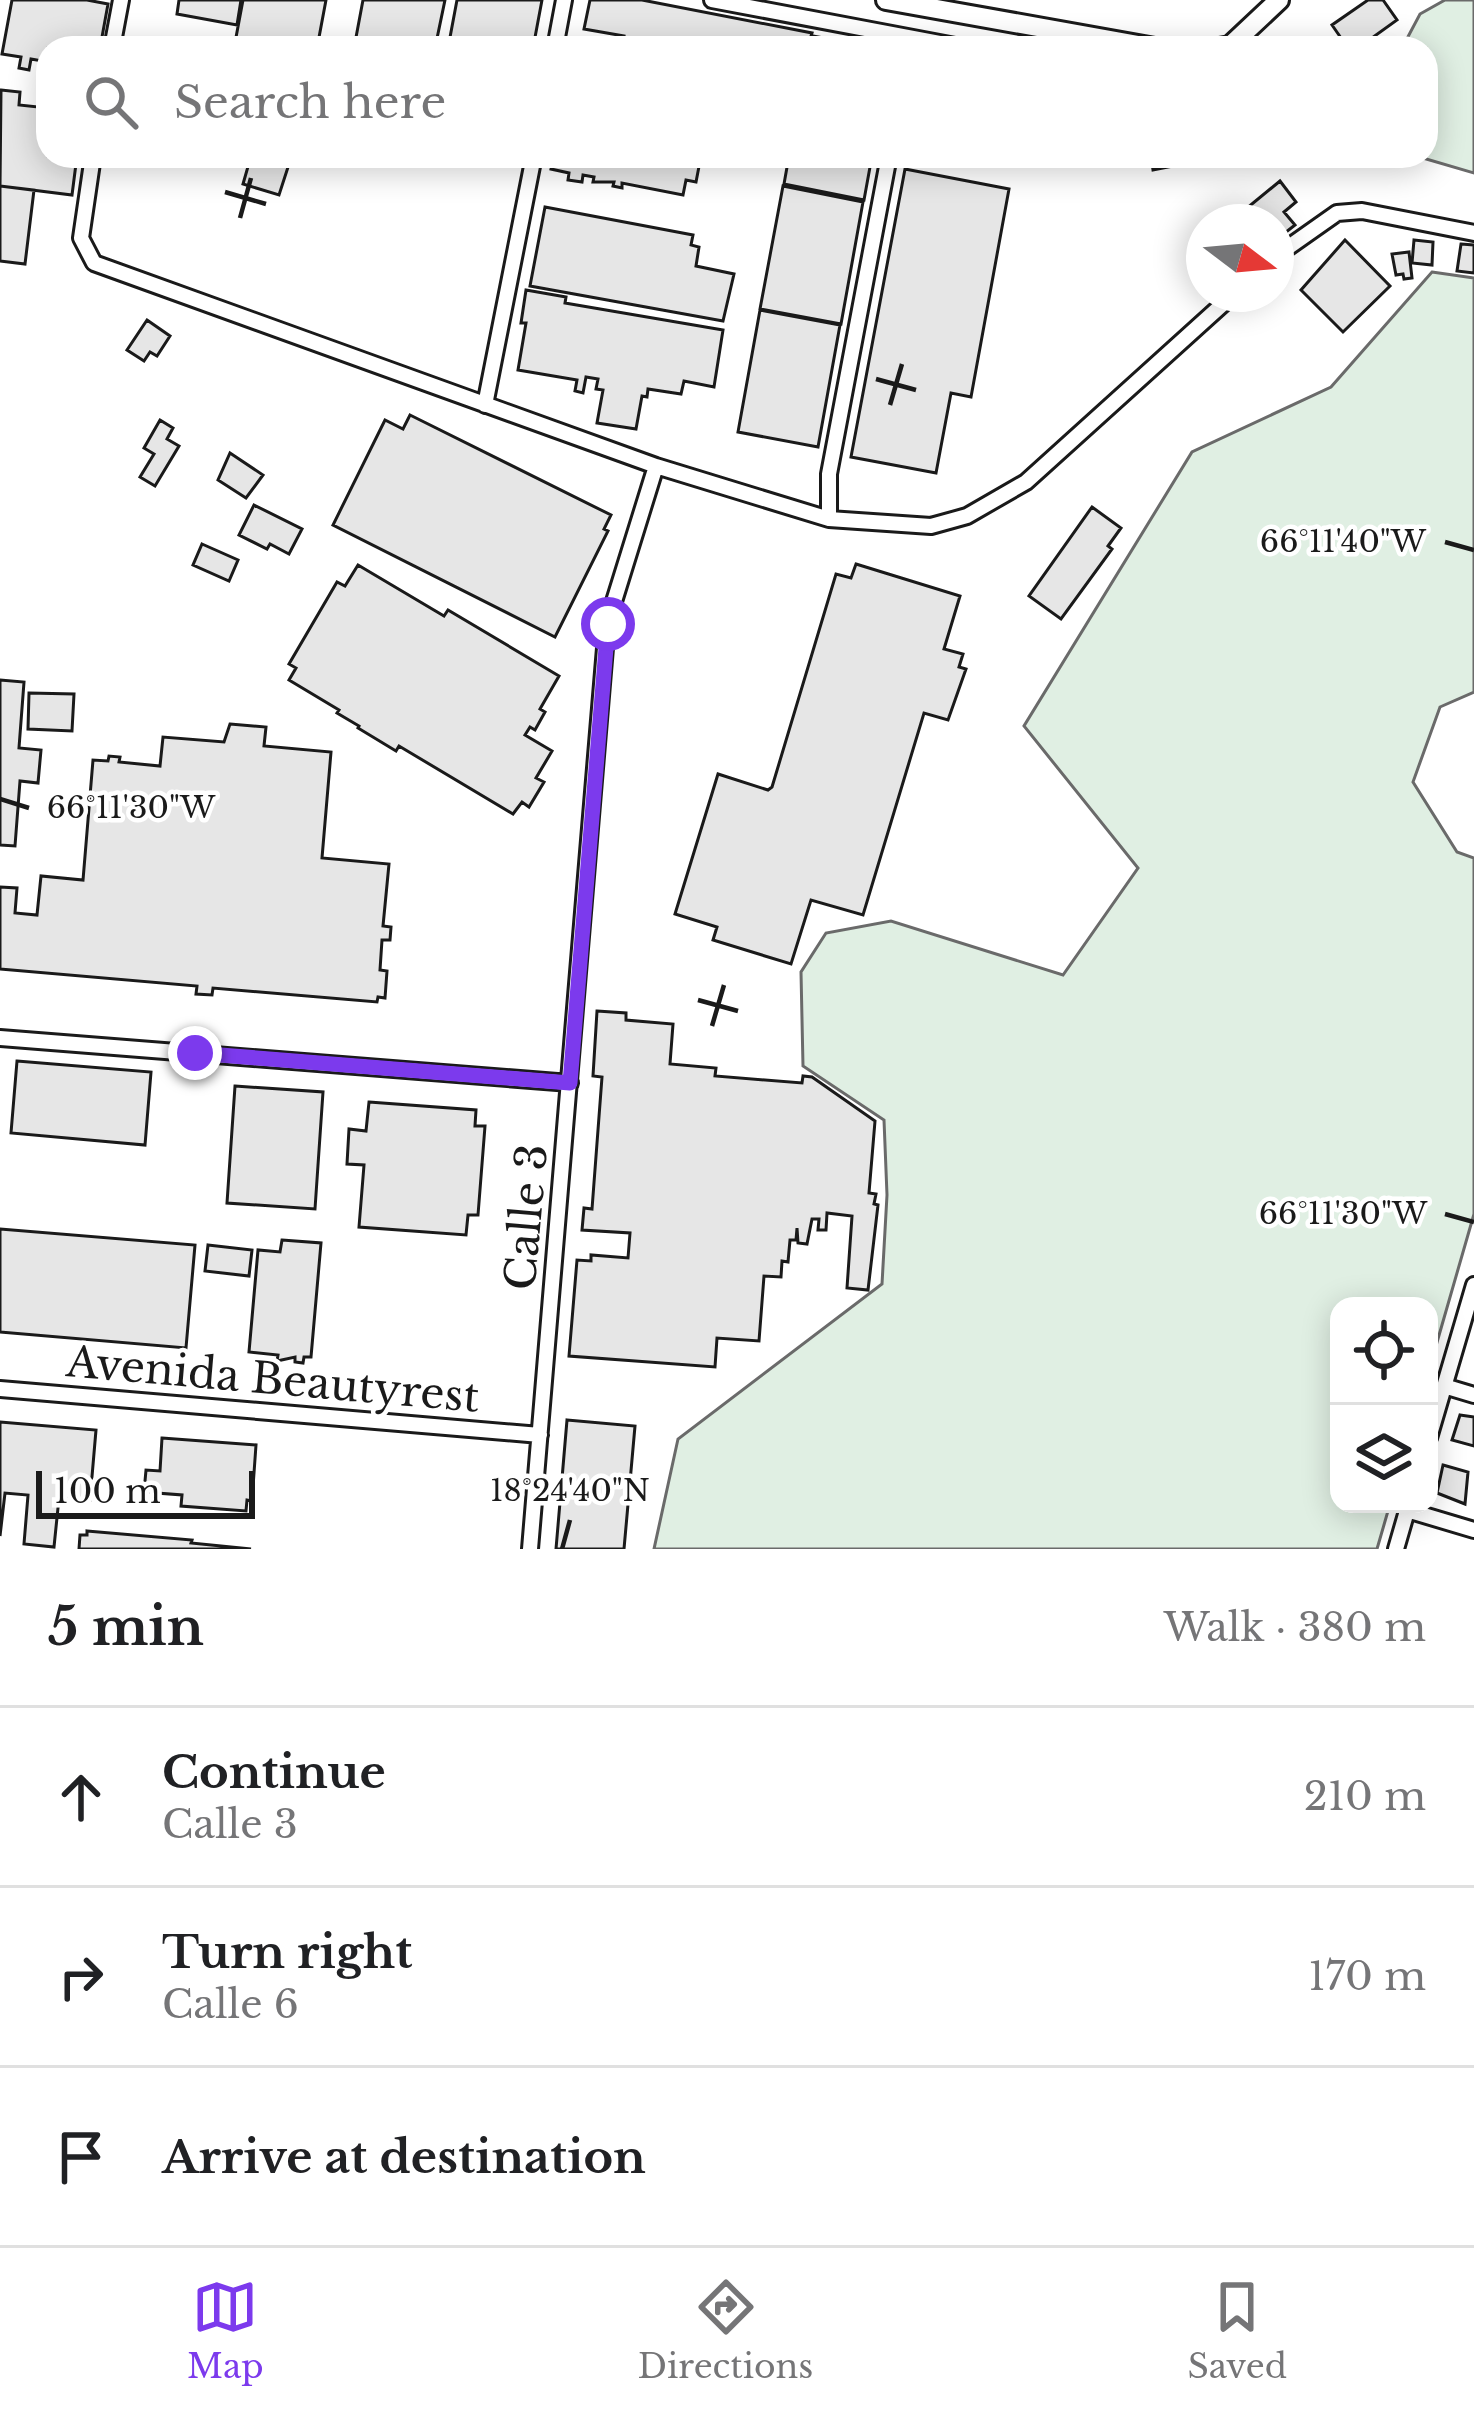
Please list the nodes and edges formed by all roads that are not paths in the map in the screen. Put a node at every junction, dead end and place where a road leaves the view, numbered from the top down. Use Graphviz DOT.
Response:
graph roads {
  1 [pos="121,0"];
  2 [pos="564,0"];
  3 [pos="712,0"];
  4 [pos="886,0"];
  5 [pos="1279,0"];
  6 [pos="114,36"];
  7 [pos="557,36"];
  8 [pos="878,36"];
  9 [pos="1088,36"];
  10 [pos="1241,36"];
  11 [pos="90,168"];
  12 [pos="532,168"];
  13 [pos="887,168"];
  14 [pos="1474,233"];
  15 [pos="1294,243"];
  16 [pos="1214,312"];
  17 [pos="485,405"];
  18 [pos="656,466"];
  19 [pos="829,519"];
  20 [pos="0,1038"];
  21 [pos="570,1083"];
  22 [pos="1474,1285"];
  23 [pos="1471,1306"];
  24 [pos="1444,1386"];
  25 [pos="0,1389"];
  26 [pos="1474,1395"];
  27 [pos="1438,1407"];
  28 [pos="540,1435"];
  29 [pos="1406,1513"];
  30 [pos="1425,1513"];
  31 [pos="1474,1530"];
  32 [pos="530,1549"];
  33 [pos="1396,1549"];
  1 -- 6 [label="street"];
  2 -- 7 [label="street"];
  3 -- 8 [label="street"];
  4 -- 9 [label="street"];
  5 -- 10 [label="street"];
  11 -- 17 [label="street"];
  12 -- 17 [label="street"];
  13 -- 19 [label="street"];
  14 -- 15 [label="street"];
  16 -- 19 [label="street"];
  17 -- 18 [label="street"];
  18 -- 19 [label="street"];
  18 -- 21 [label="street, Calle 3"];
  20 -- 21 [label="street"];
  21 -- 28 [label="street, Calle 3"];
  22 -- 23 [label="street"];
  23 -- 24 [label="street"];
  24 -- 26 [label="street"];
  24 -- 27 [label="street"];
  25 -- 28 [label="street, Avenida Beautyrest"];
  28 -- 32 [label="street, Calle 3"];
  29 -- 33 [label="street"];
  30 -- 31 [label="street"];
}
